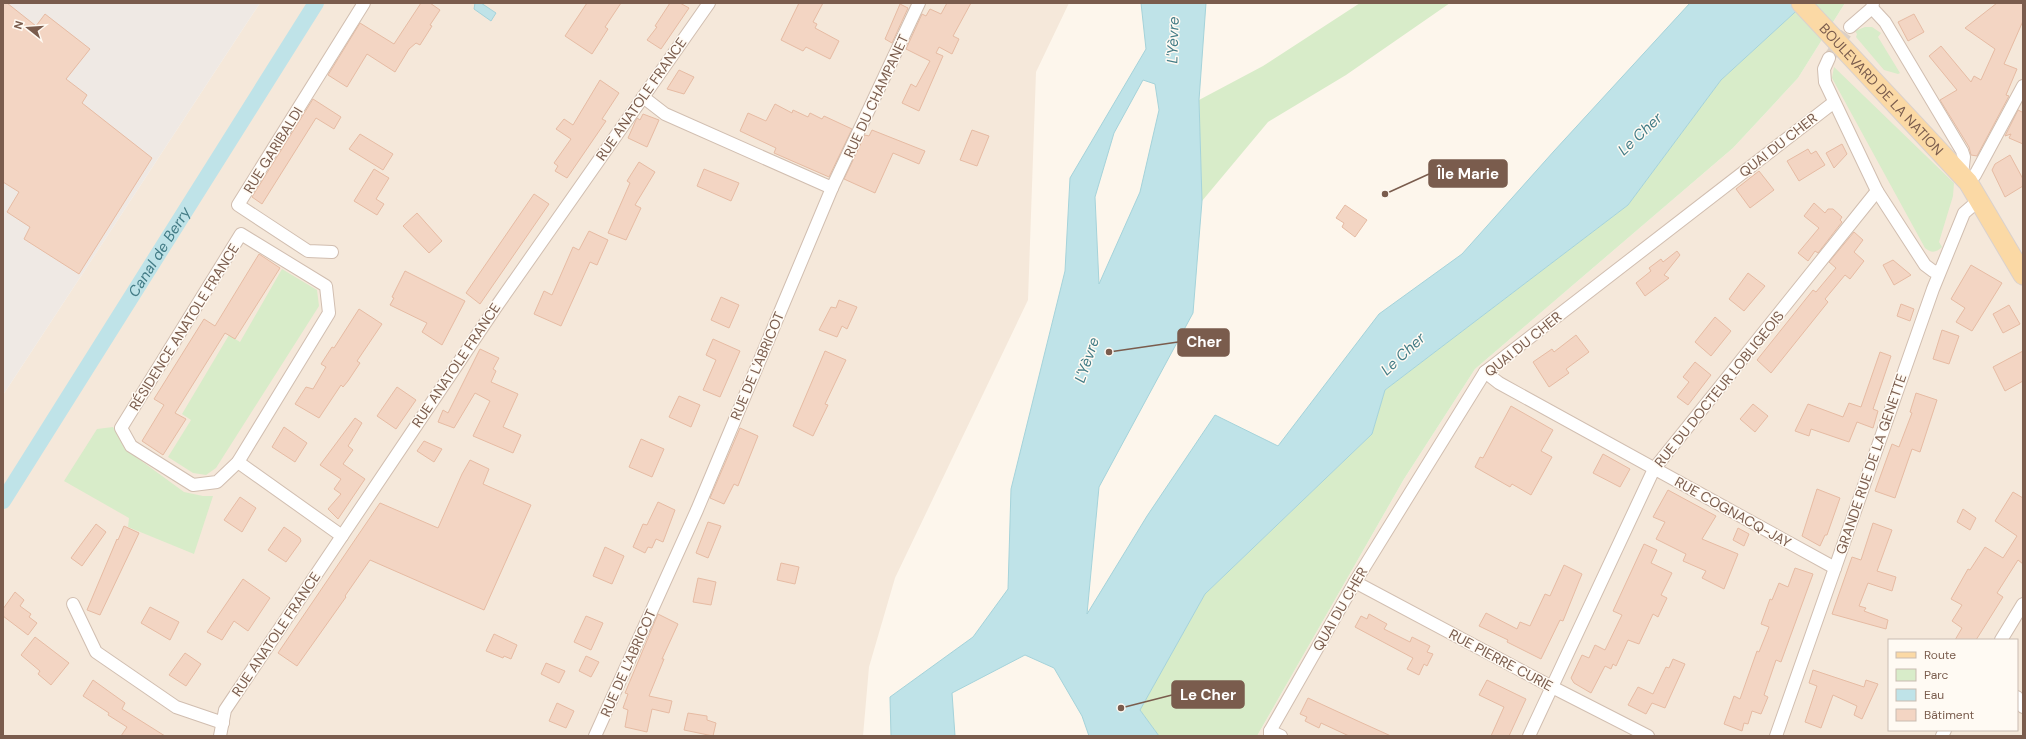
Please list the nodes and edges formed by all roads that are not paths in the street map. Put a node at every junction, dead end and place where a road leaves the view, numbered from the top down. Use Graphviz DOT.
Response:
graph roads {
  1 [pos="364,3"];
  2 [pos="919,3"];
  3 [pos="1801,3"];
  4 [pos="704,5"];
  5 [pos="1873,5"];
  6 [pos="1850,28"];
  7 [pos="1829,58"];
  8 [pos="2023,86"];
  9 [pos="643,97"];
  10 [pos="1833,103"];
  11 [pos="1965,179"];
  12 [pos="832,188"];
  13 [pos="1877,191"];
  14 [pos="1979,200"];
  15 [pos="332,252"];
  16 [pos="1939,272"];
  17 [pos="2023,275"];
  18 [pos="1485,372"];
  19 [pos="238,462"];
  20 [pos="1654,469"];
  21 [pos="342,536"];
  22 [pos="1835,568"];
  23 [pos="1355,582"];
  24 [pos="73,604"];
  25 [pos="2023,604"];
  26 [pos="2002,639"];
  27 [pos="1552,687"];
  28 [pos="223,723"];
  29 [pos="1274,734"];
  30 [pos="220,736"];
  31 [pos="595,736"];
  32 [pos="1529,736"];
  33 [pos="1648,736"];
  34 [pos="1776,736"];
  1 -- 15 [label="street, RUE GARIBALDI"];
  2 -- 12 [label="street, RUE DU CHAMPANET"];
  3 -- 11 [label="main road, BOULEVARD DE LA NATION"];
  4 -- 9 [label="street, RUE ANATOLE FRANCE"];
  5 -- 6 [label="street"];
  5 -- 11 [label="street, BOULEVARD DE LA NATION"];
  7 -- 10 [label="street"];
  8 -- 11 [label="street"];
  9 -- 12 [label="street"];
  9 -- 21 [label="street, RUE ANATOLE FRANCE"];
  10 -- 13 [label="street"];
  10 -- 18 [label="street, QUAI DU CHER"];
  11 -- 14 [label="main road, BOULEVARD DE LA NATION"];
  12 -- 31 [label="street, RUE DE L'ABRICOT"];
  13 -- 16 [label="street"];
  13 -- 20 [label="street, RUE DU DOCTEUR LOBLIGEOIS"];
  14 -- 16 [label="street, GRANDE RUE DE LA GENETTE"];
  14 -- 17 [label="main road, BOULEVARD DE LA NATION"];
  16 -- 22 [label="street, GRANDE RUE DE LA GENETTE"];
  18 -- 20 [label="street, RUE COGNACQ-JAY"];
  18 -- 23 [label="street, QUAI DU CHER"];
  19 -- 19 [label="street, RÉSIDENCE ANATOLE FRANCE"];
  19 -- 21 [label="street"];
  20 -- 22 [label="street, RUE COGNACQ-JAY"];
  20 -- 27 [label="street, RUE DU DOCTEUR LOBLIGEOIS"];
  21 -- 28 [label="street, RUE ANATOLE FRANCE"];
  22 -- 34 [label="street, GRANDE RUE DE LA GENETTE"];
  23 -- 27 [label="street, RUE PIERRE CURIE"];
  23 -- 29 [label="street, QUAI DU CHER"];
  24 -- 28 [label="street"];
  25 -- 26 [label="street"];
  27 -- 32 [label="street, RUE DU DOCTEUR LOBLIGEOIS"];
  27 -- 33 [label="street, RUE PIERRE CURIE"];
  28 -- 30 [label="street, RUE ANATOLE FRANCE"];
}
